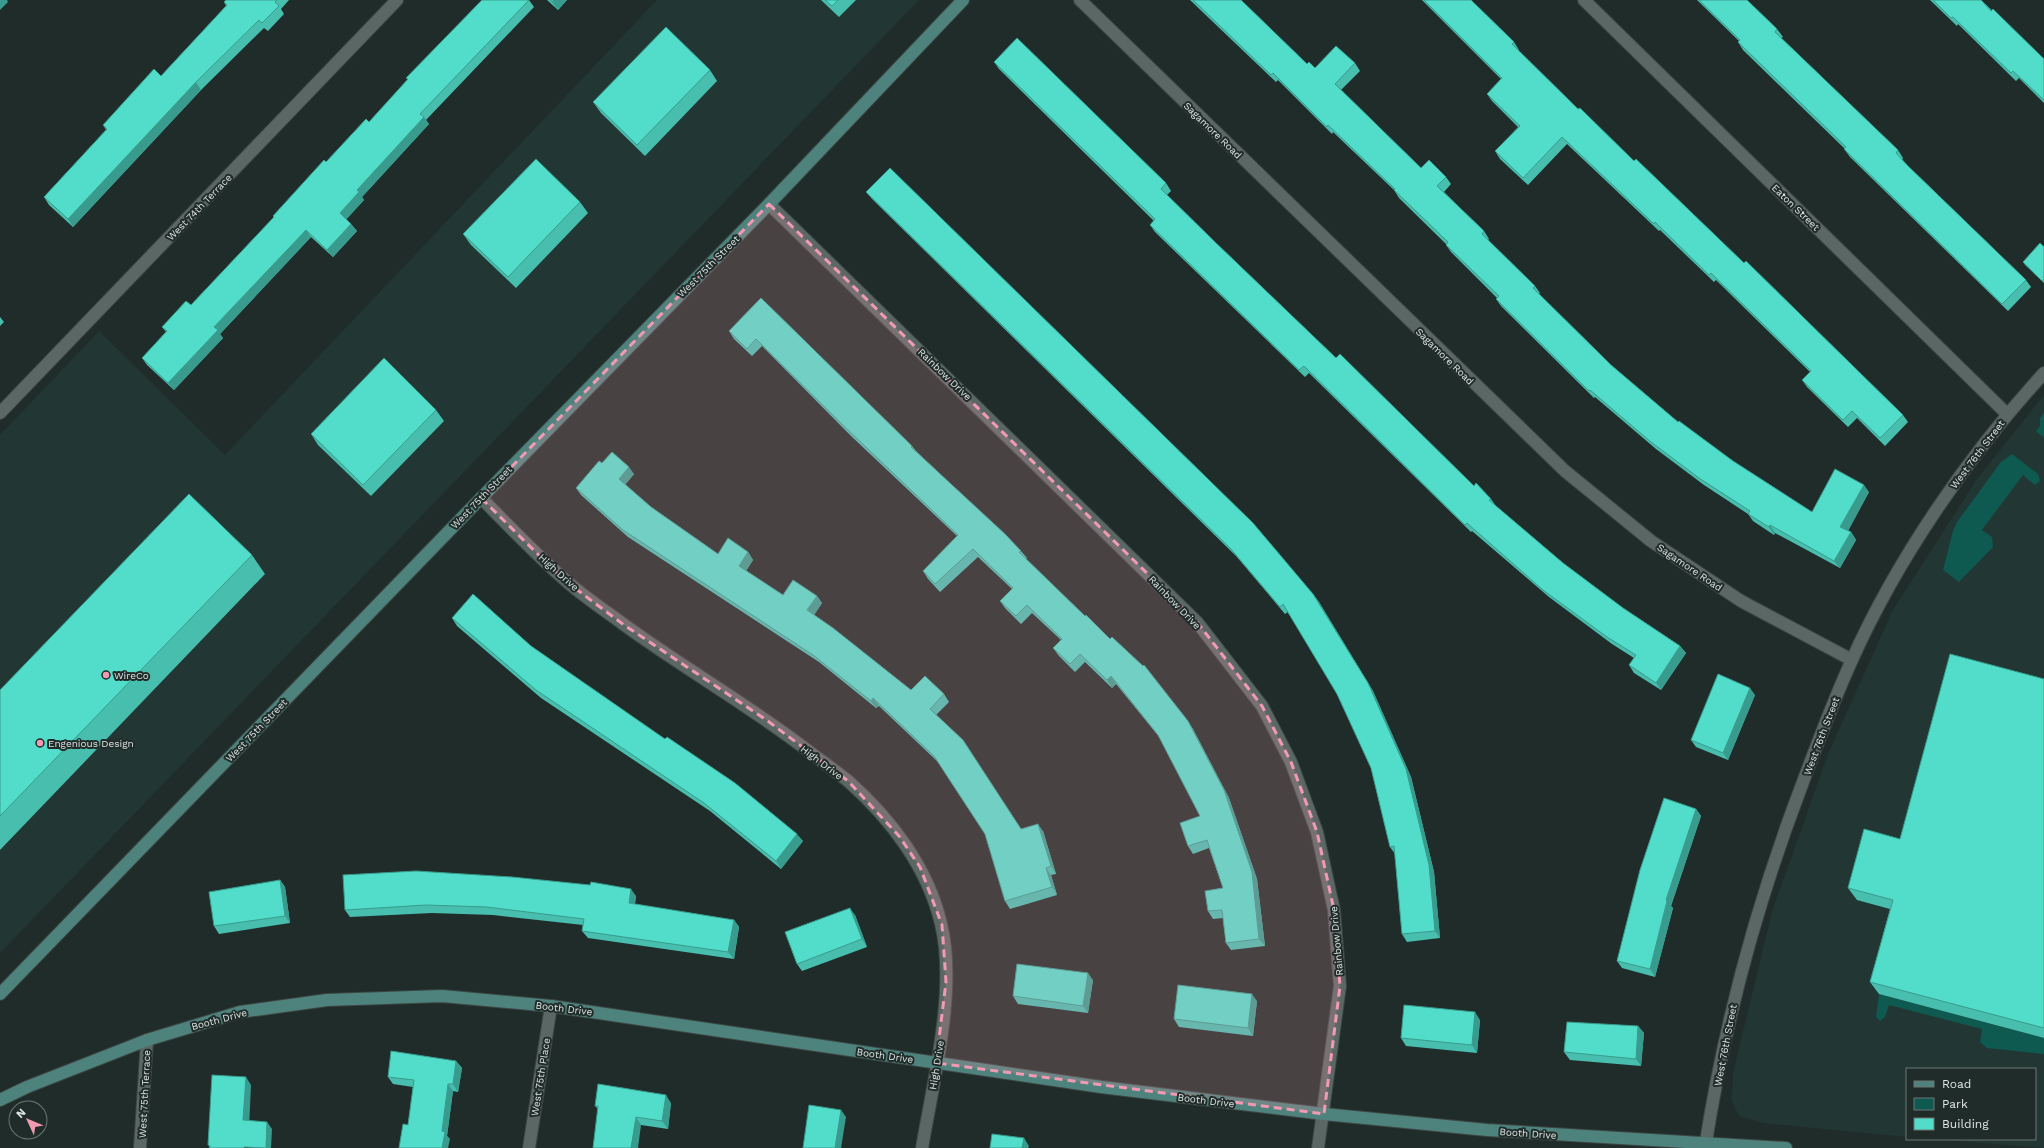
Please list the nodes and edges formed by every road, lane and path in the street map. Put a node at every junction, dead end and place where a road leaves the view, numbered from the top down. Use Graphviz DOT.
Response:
graph roads {
  1 [pos="397,0"];
  2 [pos="963,0"];
  3 [pos="1080,0"];
  4 [pos="1584,0"];
  5 [pos="769,204"];
  6 [pos="2044,373"];
  7 [pos="0,413"];
  8 [pos="2007,414"];
  9 [pos="481,498"];
  10 [pos="1852,660"];
  11 [pos="0,994"];
  12 [pos="551,1006"];
  13 [pos="147,1040"];
  14 [pos="936,1063"];
  15 [pos="0,1100"];
  16 [pos="1324,1114"];
  17 [pos="1706,1146"];
  18 [pos="140,1148"];
  19 [pos="529,1148"];
  20 [pos="922,1148"];
  21 [pos="1318,1148"];
  22 [pos="1786,1148"];
  1 -- 7 [label="street, West 74th Terrace"];
  2 -- 5 [label="street, West 75th Street"];
  3 -- 10 [label="street, Sagamore Road"];
  4 -- 8 [label="street, Eaton Street"];
  5 -- 9 [label="street, West 75th Street"];
  5 -- 16 [label="street, Rainbow Drive"];
  6 -- 8 [label="street, West 76th Street"];
  8 -- 10 [label="street, West 76th Street"];
  9 -- 11 [label="street, West 75th Street"];
  9 -- 14 [label="street, High Drive"];
  10 -- 17 [label="street, West 76th Street"];
  12 -- 13 [label="street, Booth Drive"];
  12 -- 14 [label="street, Booth Drive"];
  12 -- 19 [label="street, West 75th Place"];
  13 -- 15 [label="street, Booth Drive"];
  13 -- 18 [label="street, West 75th Terrace"];
  14 -- 16 [label="street, Booth Drive"];
  14 -- 20 [label="street, High Drive"];
  16 -- 17 [label="street, Booth Drive"];
  16 -- 21 [label="street, Rainbow Drive"];
  17 -- 22 [label="street, Booth Drive"];
}
